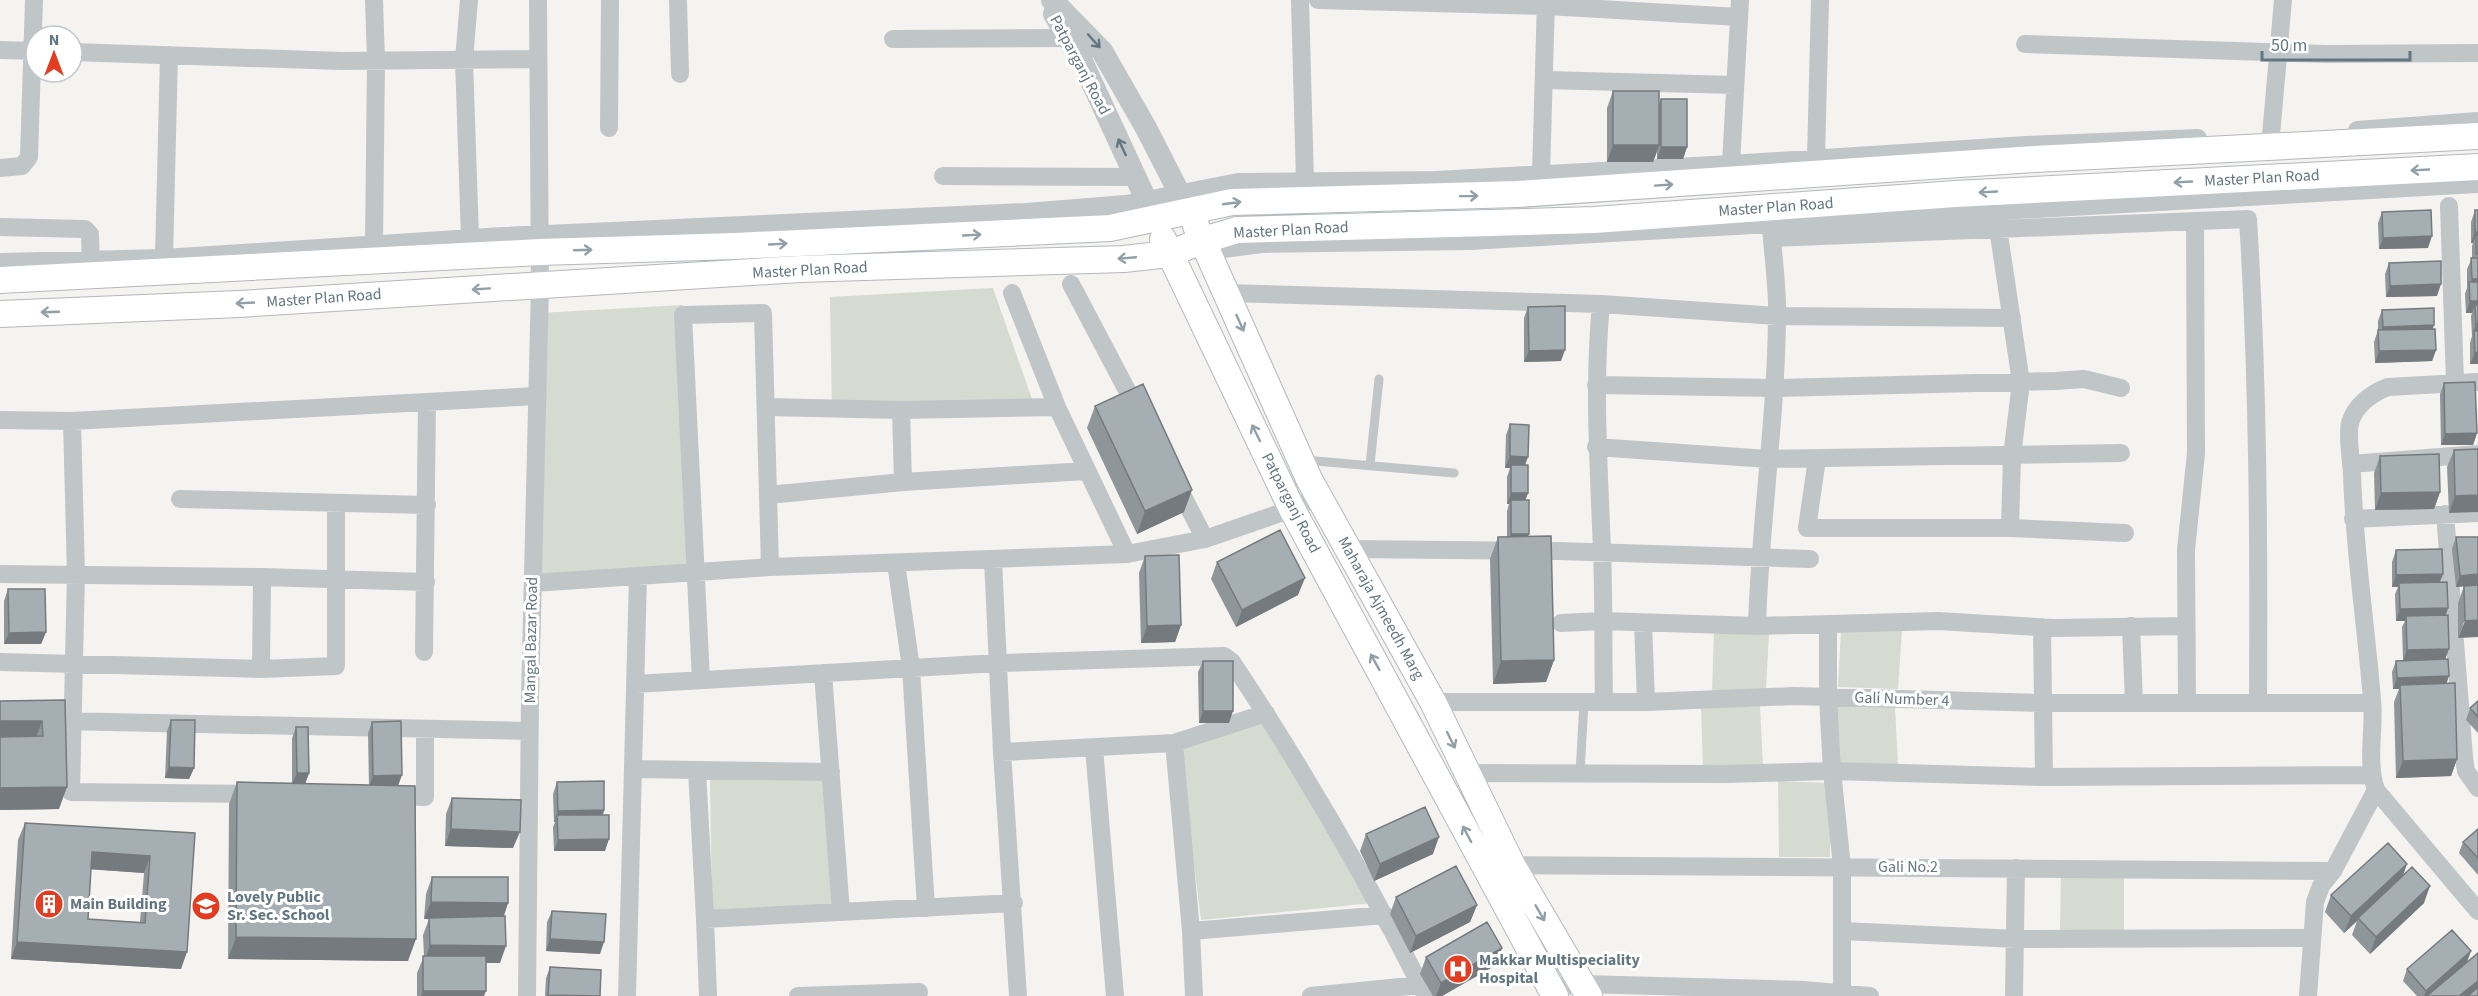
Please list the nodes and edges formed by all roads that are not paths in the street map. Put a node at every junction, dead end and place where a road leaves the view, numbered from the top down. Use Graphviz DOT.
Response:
graph roads {
  1 [pos="34,0"];
  2 [pos="374,0"];
  3 [pos="469,0"];
  4 [pos="538,0"];
  5 [pos="610,0"];
  6 [pos="678,0"];
  7 [pos="1046,0"];
  8 [pos="1052,0"];
  9 [pos="1300,0"];
  10 [pos="1318,0"];
  11 [pos="1820,0"];
  12 [pos="2283,0"];
  13 [pos="1547,3"];
  14 [pos="1739,8"];
  15 [pos="34,24"];
  16 [pos="1070,38"];
  17 [pos="893,39"];
  18 [pos="2025,44"];
  19 [pos="0,50"];
  20 [pos="24,51"];
  21 [pos="84,52"];
  22 [pos="2279,52"];
  23 [pos="2478,52"];
  24 [pos="169,55"];
  25 [pos="538,59"];
  26 [pos="376,60"];
  27 [pos="464,60"];
  28 [pos="680,74"];
  29 [pos="1545,80"];
  30 [pos="32,84"];
  31 [pos="1735,85"];
  32 [pos="2478,121"];
  33 [pos="609,128"];
  34 [pos="2271,135"];
  35 [pos="2478,136"];
  36 [pos="1816,158"];
  37 [pos="1731,164"];
  38 [pos="2478,167"];
  39 [pos="0,168"];
  40 [pos="1541,174"];
  41 [pos="943,176"];
  42 [pos="1136,177"];
  43 [pos="1305,182"];
  44 [pos="2478,184"];
  45 [pos="1185,202"];
  46 [pos="2449,206"];
  47 [pos="1150,209"];
  48 [pos="2195,222"];
  49 [pos="0,227"];
  50 [pos="1998,228"];
  51 [pos="1771,231"];
  52 [pos="470,238"];
  53 [pos="540,243"];
  54 [pos="374,244"];
  55 [pos="1206,245"];
  56 [pos="1169,254"];
  57 [pos="164,258"];
  58 [pos="0,262"];
  59 [pos="91,268"];
  60 [pos="0,280"];
  61 [pos="1071,284"];
  62 [pos="540,285"];
  63 [pos="1012,293"];
  64 [pos="1227,293"];
  65 [pos="1601,304"];
  66 [pos="0,314"];
  67 [pos="1778,316"];
  68 [pos="2012,318"];
  69 [pos="1379,378"];
  70 [pos="2021,382"];
  71 [pos="2455,382"];
  72 [pos="2478,382"];
  73 [pos="1596,385"];
  74 [pos="1774,388"];
  75 [pos="2121,388"];
  76 [pos="537,396"];
  77 [pos="427,403"];
  78 [pos="766,407"];
  79 [pos="1057,407"];
  80 [pos="901,410"];
  81 [pos="0,420"];
  82 [pos="72,421"];
  83 [pos="1146,427"];
  84 [pos="1596,447"];
  85 [pos="2121,453"];
  86 [pos="2478,454"];
  87 [pos="2012,456"];
  88 [pos="1300,459"];
  89 [pos="1768,459"];
  90 [pos="1816,459"];
  91 [pos="2352,464"];
  92 [pos="1370,465"];
  93 [pos="1168,468"];
  94 [pos="1086,471"];
  95 [pos="1454,473"];
  96 [pos="903,482"];
  97 [pos="768,495"];
  98 [pos="1318,495"];
  99 [pos="180,499"];
  100 [pos="336,503"];
  101 [pos="427,505"];
  102 [pos="1292,509"];
  103 [pos="2478,513"];
  104 [pos="2445,514"];
  105 [pos="2353,519"];
  106 [pos="2010,528"];
  107 [pos="2125,532"];
  108 [pos="1205,539"];
  109 [pos="1348,549"];
  110 [pos="1602,553"];
  111 [pos="1127,554"];
  112 [pos="1759,557"];
  113 [pos="993,559"];
  114 [pos="1810,559"];
  115 [pos="896,563"];
  116 [pos="770,567"];
  117 [pos="697,572"];
  118 [pos="0,573"];
  119 [pos="76,574"];
  120 [pos="638,576"];
  121 [pos="262,577"];
  122 [pos="336,580"];
  123 [pos="426,582"];
  124 [pos="533,583"];
  125 [pos="1603,621"];
  126 [pos="1562,623"];
  127 [pos="1643,623"];
  128 [pos="1828,624"];
  129 [pos="1757,626"];
  130 [pos="2131,626"];
  131 [pos="2187,626"];
  132 [pos="2042,627"];
  133 [pos="424,652"];
  134 [pos="0,662"];
  135 [pos="999,663"];
  136 [pos="75,664"];
  137 [pos="911,668"];
  138 [pos="261,669"];
  139 [pos="823,673"];
  140 [pos="701,680"];
  141 [pos="635,684"];
  142 [pos="1828,697"];
  143 [pos="1433,702"];
  144 [pos="1584,702"];
  145 [pos="1604,702"];
  146 [pos="1646,702"];
  147 [pos="2043,703"];
  148 [pos="2134,703"];
  149 [pos="2187,703"];
  150 [pos="2258,703"];
  151 [pos="2372,703"];
  152 [pos="1266,713"];
  153 [pos="42,721"];
  154 [pos="73,722"];
  155 [pos="425,729"];
  156 [pos="529,731"];
  157 [pos="1174,743"];
  158 [pos="1094,748"];
  159 [pos="1002,752"];
  160 [pos="633,769"];
  161 [pos="697,770"];
  162 [pos="1832,771"];
  163 [pos="831,772"];
  164 [pos="1467,773"];
  165 [pos="1580,773"];
  166 [pos="2044,777"];
  167 [pos="2374,782"];
  168 [pos="2478,788"];
  169 [pos="271,794"];
  170 [pos="378,796"];
  171 [pos="1483,865"];
  172 [pos="1512,865"];
  173 [pos="1842,867"];
  174 [pos="2016,868"];
  175 [pos="2333,871"];
  176 [pos="1014,903"];
  177 [pos="926,908"];
  178 [pos="2478,911"];
  179 [pos="841,912"];
  180 [pos="1385,915"];
  181 [pos="705,918"];
  182 [pos="1191,931"];
  183 [pos="1842,931"];
  184 [pos="2312,938"];
  185 [pos="2016,939"];
  186 [pos="1423,990"];
  187 [pos="1585,990"];
  188 [pos="919,992"];
  189 [pos="1382,992"];
  190 [pos="1553,992"];
  191 [pos="1842,995"];
  192 [pos="527,996"];
  193 [pos="627,996"];
  194 [pos="708,996"];
  195 [pos="798,996"];
  196 [pos="1018,996"];
  197 [pos="1115,996"];
  198 [pos="1194,996"];
  199 [pos="1311,996"];
  200 [pos="1870,996"];
  201 [pos="2014,996"];
  202 [pos="2308,996"];
  1 -- 15 [label="street"];
  2 -- 26 [label="street"];
  3 -- 27 [label="street"];
  4 -- 25 [label="street, Mangal Bazar Road"];
  5 -- 33 [label="street"];
  6 -- 28 [label="street"];
  7 -- 16 [label="street, Patparganj Road"];
  8 -- 45 [label="street, Patparganj Road, one-way"];
  9 -- 43 [label="street"];
  10 -- 13 [label="street"];
  11 -- 36 [label="street"];
  12 -- 22 [label="street"];
  13 -- 14 [label="street"];
  13 -- 29 [label="street"];
  14 -- 31 [label="street"];
  16 -- 17 [label="street"];
  42 -- 16 [label="street, Patparganj Road, one-way"];
  18 -- 22 [label="street"];
  19 -- 20 [label="street"];
  21 -- 24 [label="street"];
  22 -- 23 [label="street"];
  22 -- 34 [label="street"];
  24 -- 26 [label="street"];
  24 -- 57 [label="street"];
  25 -- 27 [label="street"];
  25 -- 53 [label="street, Mangal Bazar Road"];
  26 -- 27 [label="street"];
  26 -- 54 [label="street"];
  27 -- 52 [label="street"];
  29 -- 31 [label="street"];
  29 -- 40 [label="street"];
  30 -- 39 [label="street"];
  31 -- 37 [label="street"];
  32 -- 34 [label="street"];
  34 -- 36 [label="street"];
  45 -- 35 [label="main road, Master Plan Road, one-way"];
  36 -- 37 [label="street"];
  37 -- 40 [label="street"];
  38 -- 55 [label="main road, Master Plan Road, one-way"];
  40 -- 43 [label="street"];
  41 -- 42 [label="street"];
  42 -- 47 [label="street, Patparganj Road"];
  43 -- 45 [label="street"];
  44 -- 51 [label="street"];
  45 -- 47 [label="main road, Master Plan Road"];
  45 -- 55 [label="main road, Maharaja Ajmeedh Marg"];
  46 -- 71 [label="street"];
  47 -- 53 [label="main road, Master Plan Road"];
  47 -- 56 [label="main road, Patparganj Road"];
  48 -- 50 [label="street"];
  48 -- 131 [label="street"];
  48 -- 150 [label="street"];
  49 -- 59 [label="street"];
  50 -- 51 [label="street"];
  50 -- 68 [label="street"];
  51 -- 55 [label="street"];
  51 -- 67 [label="street"];
  52 -- 53 [label="street"];
  52 -- 54 [label="street"];
  53 -- 59 [label="main road, Master Plan Road"];
  53 -- 62 [label="street, Mangal Bazar Road"];
  54 -- 57 [label="street"];
  55 -- 56 [label="main road, Master Plan Road"];
  55 -- 64 [label="main road, Maharaja Ajmeedh Marg"];
  56 -- 62 [label="main road, Master Plan Road, one-way"];
  102 -- 56 [label="main road, Patparganj Road, one-way"];
  57 -- 59 [label="street"];
  58 -- 59 [label="street"];
  59 -- 60 [label="main road, Master Plan Road"];
  61 -- 83 [label="street"];
  62 -- 66 [label="main road, Master Plan Road, one-way"];
  62 -- 76 [label="street, Mangal Bazar Road"];
  63 -- 79 [label="street"];
  64 -- 65 [label="street"];
  64 -- 88 [label="main road, Maharaja Ajmeedh Marg, one-way"];
  65 -- 67 [label="street"];
  65 -- 73 [label="street"];
  67 -- 68 [label="street"];
  67 -- 74 [label="street"];
  68 -- 70 [label="street"];
  69 -- 92 [label="lane"];
  70 -- 74 [label="street"];
  70 -- 75 [label="street"];
  70 -- 87 [label="street"];
  71 -- 72 [label="street"];
  71 -- 91 [label="street"];
  73 -- 74 [label="street"];
  73 -- 84 [label="street"];
  74 -- 89 [label="street"];
  76 -- 77 [label="street"];
  76 -- 124 [label="street, Mangal Bazar Road"];
  77 -- 82 [label="street"];
  77 -- 101 [label="street"];
  78 -- 80 [label="street"];
  78 -- 97 [label="street"];
  78 -- 117 [label="street"];
  79 -- 80 [label="street"];
  79 -- 94 [label="street"];
  80 -- 96 [label="street"];
  81 -- 82 [label="street"];
  82 -- 119 [label="street"];
  84 -- 89 [label="street"];
  84 -- 110 [label="street"];
  85 -- 87 [label="street"];
  86 -- 91 [label="street"];
  87 -- 90 [label="street"];
  87 -- 106 [label="street"];
  88 -- 92 [label="lane"];
  88 -- 98 [label="main road, Maharaja Ajmeedh Marg"];
  89 -- 90 [label="street"];
  89 -- 112 [label="street"];
  90 -- 106 [label="street"];
  91 -- 105 [label="street"];
  92 -- 95 [label="lane"];
  93 -- 108 [label="street"];
  94 -- 96 [label="street"];
  94 -- 111 [label="street"];
  96 -- 97 [label="street"];
  97 -- 116 [label="street"];
  98 -- 102 [label="street"];
  98 -- 109 [label="main road, Maharaja Ajmeedh Marg"];
  99 -- 100 [label="street"];
  100 -- 101 [label="street"];
  100 -- 122 [label="street"];
  101 -- 123 [label="street"];
  102 -- 108 [label="street"];
  171 -- 102 [label="main road, Patparganj Road, one-way"];
  103 -- 104 [label="street"];
  104 -- 105 [label="street"];
  104 -- 168 [label="street"];
  105 -- 151 [label="street"];
  106 -- 107 [label="street"];
  108 -- 111 [label="street"];
  109 -- 110 [label="street"];
  109 -- 143 [label="main road, Maharaja Ajmeedh Marg"];
  110 -- 112 [label="street"];
  110 -- 125 [label="street"];
  111 -- 113 [label="street"];
  112 -- 114 [label="street"];
  112 -- 129 [label="street"];
  113 -- 115 [label="street"];
  113 -- 135 [label="street"];
  115 -- 116 [label="street"];
  115 -- 137 [label="street"];
  116 -- 117 [label="street"];
  117 -- 120 [label="street"];
  117 -- 140 [label="street"];
  118 -- 119 [label="street"];
  119 -- 121 [label="street"];
  119 -- 136 [label="street"];
  120 -- 124 [label="street"];
  120 -- 141 [label="street"];
  121 -- 122 [label="street"];
  121 -- 138 [label="street"];
  122 -- 123 [label="street"];
  122 -- 138 [label="street"];
  123 -- 133 [label="street"];
  124 -- 156 [label="street, Mangal Bazar Road"];
  125 -- 126 [label="street"];
  125 -- 127 [label="street"];
  125 -- 145 [label="street"];
  127 -- 129 [label="street"];
  127 -- 146 [label="street"];
  128 -- 129 [label="street"];
  128 -- 132 [label="street"];
  128 -- 142 [label="street"];
  130 -- 131 [label="street"];
  130 -- 132 [label="street"];
  130 -- 148 [label="street"];
  131 -- 149 [label="street"];
  132 -- 147 [label="street"];
  134 -- 136 [label="street"];
  135 -- 137 [label="street"];
  135 -- 152 [label="street"];
  135 -- 159 [label="street"];
  136 -- 138 [label="street"];
  136 -- 154 [label="street"];
  137 -- 139 [label="street"];
  137 -- 177 [label="street"];
  139 -- 140 [label="street"];
  139 -- 163 [label="street"];
  140 -- 141 [label="street"];
  141 -- 160 [label="street"];
  142 -- 146 [label="street, Gali Number 4"];
  142 -- 147 [label="street, Gali Number 4"];
  142 -- 162 [label="street"];
  143 -- 144 [label="street, Gali Number 4"];
  143 -- 164 [label="main road, Maharaja Ajmeedh Marg, one-way"];
  144 -- 145 [label="street, Gali Number 4"];
  144 -- 165 [label="lane"];
  145 -- 146 [label="street, Gali Number 4"];
  147 -- 148 [label="street, Gali Number 4"];
  147 -- 166 [label="street"];
  148 -- 149 [label="street, Gali Number 4"];
  149 -- 150 [label="street, Gali Number 4"];
  150 -- 151 [label="street, Gali Number 4"];
  151 -- 167 [label="street"];
  152 -- 157 [label="street"];
  152 -- 180 [label="street"];
  153 -- 154 [label="street"];
  154 -- 155 [label="street"];
  154 -- 169 [label="street"];
  155 -- 156 [label="street"];
  155 -- 170 [label="street"];
  156 -- 192 [label="street, Mangal Bazar Road"];
  157 -- 158 [label="street"];
  157 -- 182 [label="street"];
  158 -- 159 [label="street"];
  158 -- 197 [label="street"];
  159 -- 176 [label="street"];
  160 -- 161 [label="street"];
  160 -- 193 [label="street"];
  161 -- 163 [label="street"];
  161 -- 181 [label="street"];
  162 -- 165 [label="street"];
  162 -- 166 [label="street"];
  162 -- 173 [label="street"];
  163 -- 179 [label="street"];
  164 -- 165 [label="street"];
  164 -- 172 [label="main road, Maharaja Ajmeedh Marg"];
  166 -- 167 [label="street"];
  167 -- 175 [label="street"];
  167 -- 178 [label="street"];
  171 -- 172 [label="street, Gali No.2"];
  171 -- 190 [label="main road, Patparganj Road"];
  172 -- 173 [label="street, Gali No.2"];
  172 -- 187 [label="main road, Maharaja Ajmeedh Marg, one-way"];
  173 -- 174 [label="street, Gali No.2"];
  173 -- 183 [label="street"];
  174 -- 175 [label="street, Gali No.2"];
  174 -- 185 [label="street"];
  175 -- 184 [label="street"];
  176 -- 177 [label="street"];
  176 -- 196 [label="street"];
  177 -- 179 [label="street"];
  179 -- 181 [label="street"];
  180 -- 182 [label="street"];
  180 -- 186 [label="street"];
  181 -- 194 [label="street"];
  182 -- 198 [label="street"];
  183 -- 185 [label="street"];
  183 -- 191 [label="street"];
  184 -- 185 [label="street"];
  184 -- 202 [label="street"];
  185 -- 201 [label="street"];
  186 -- 189 [label="street"];
  187 -- 190 [label="street"];
  187 -- 191 [label="street"];
  188 -- 195 [label="street"];
  189 -- 199 [label="street"];
  191 -- 200 [label="street"];
}
